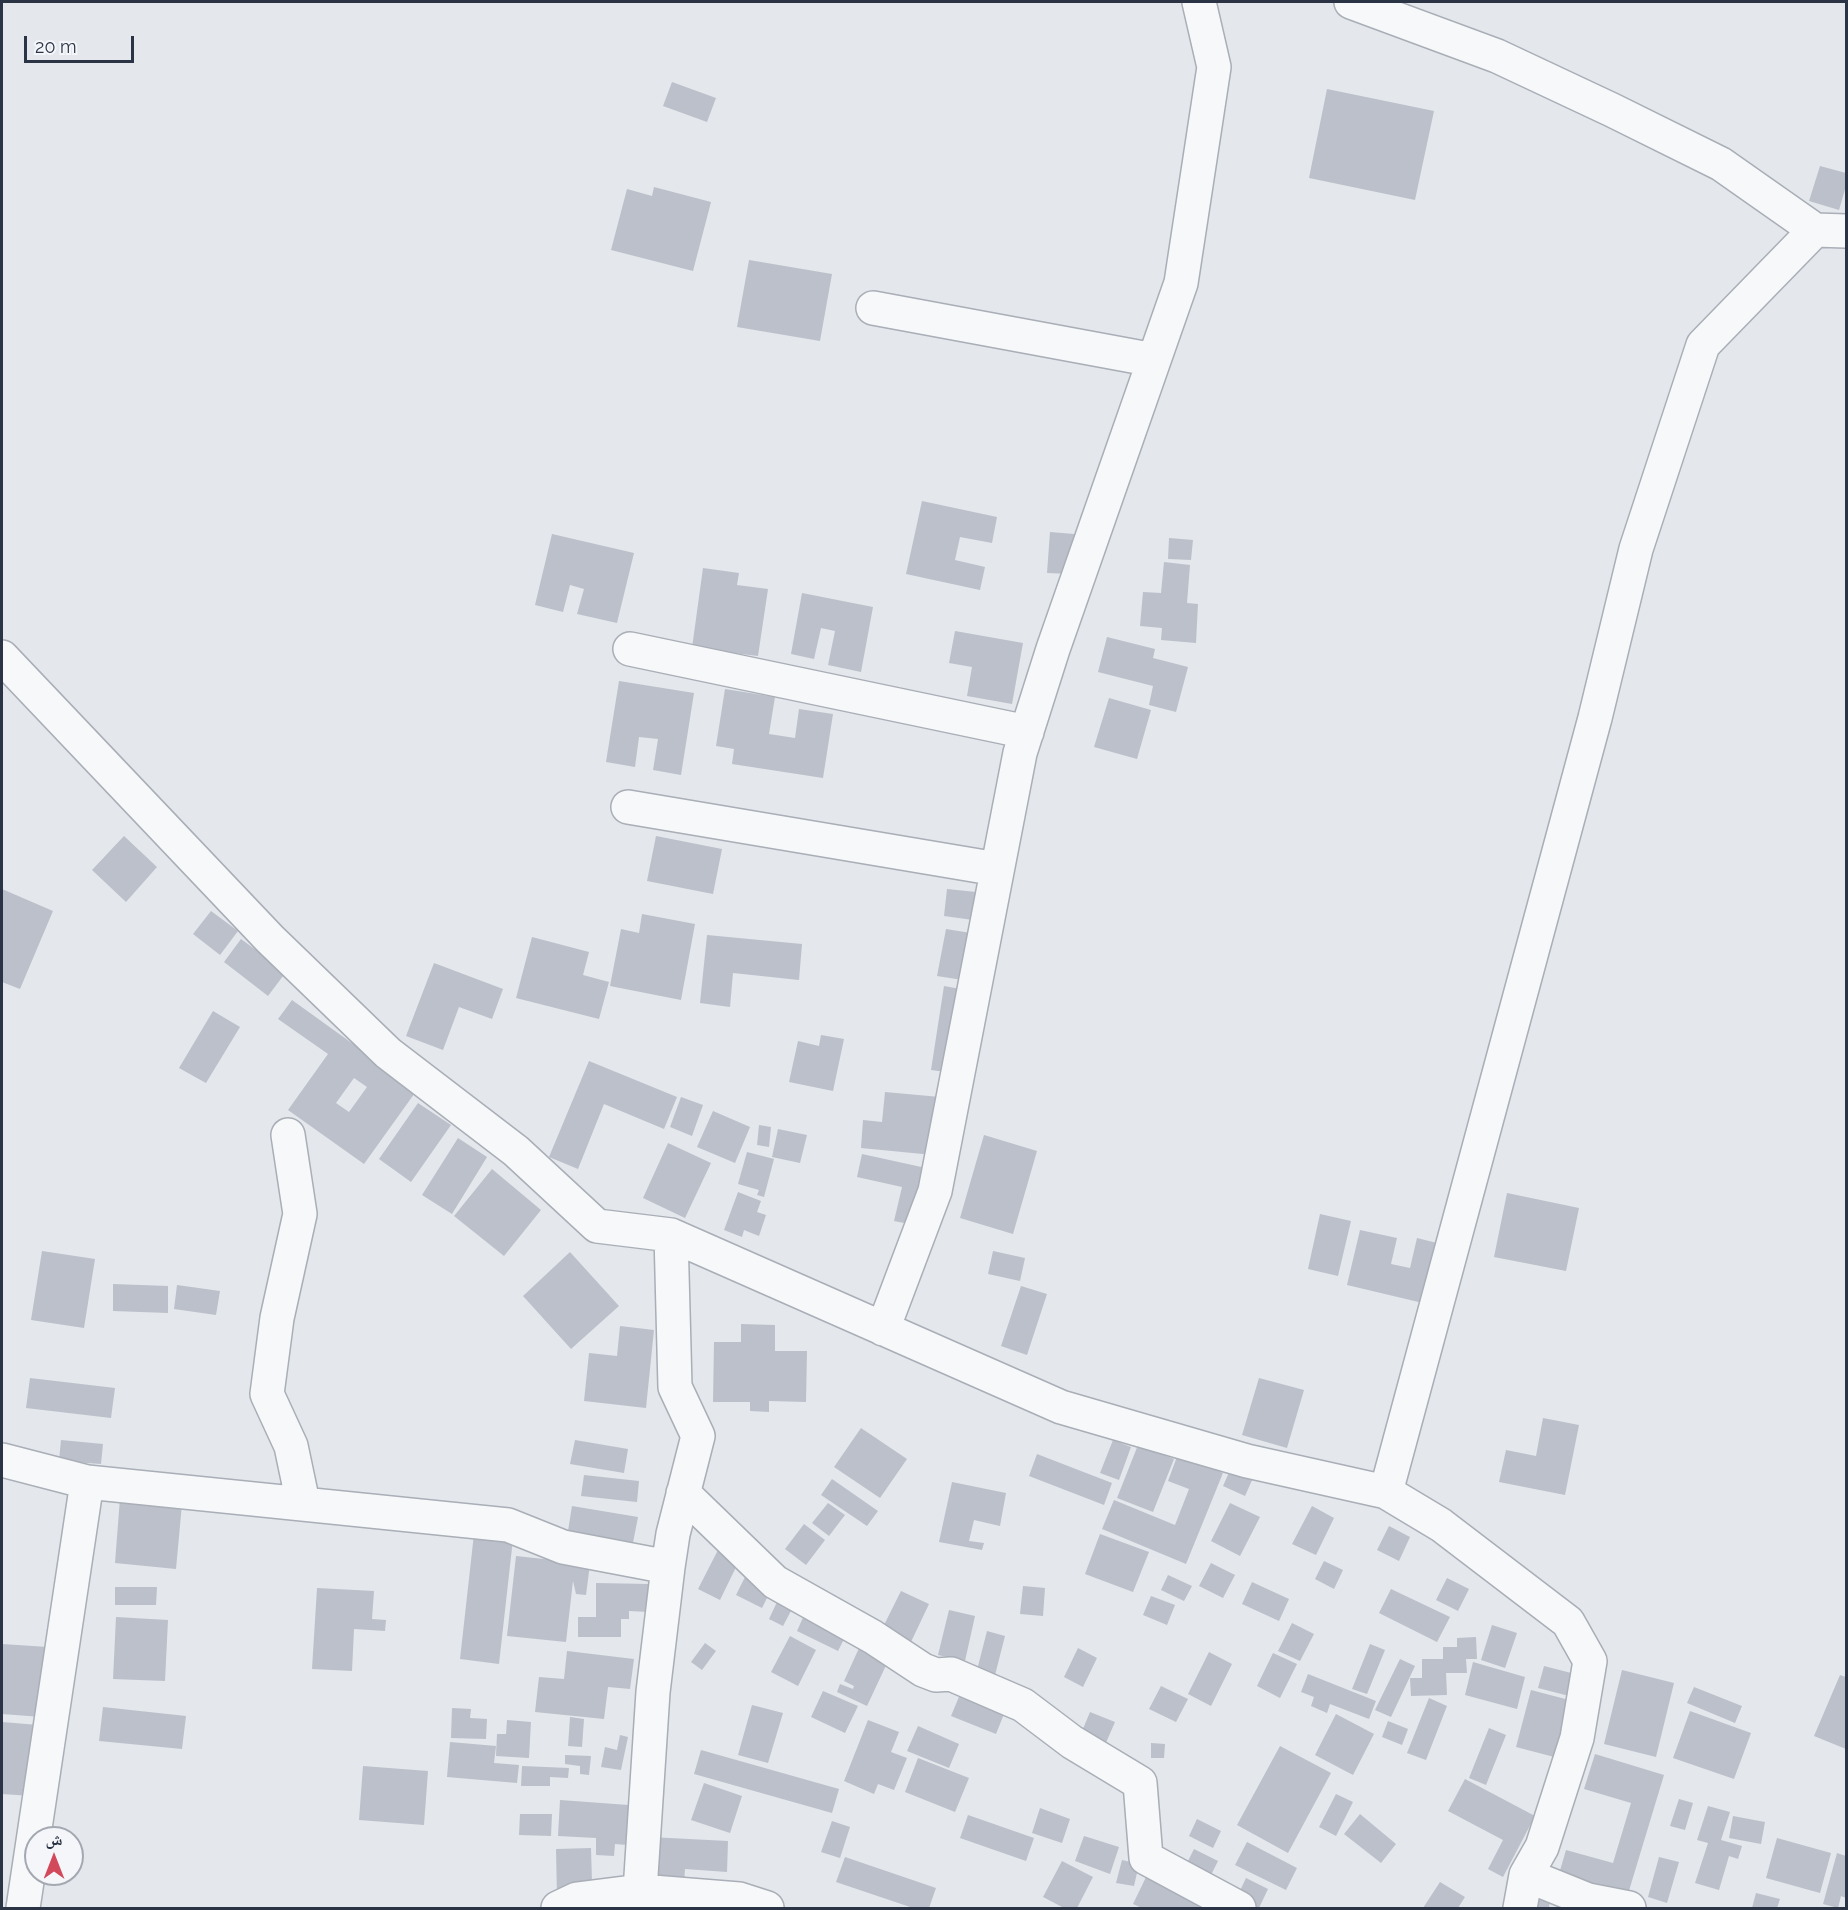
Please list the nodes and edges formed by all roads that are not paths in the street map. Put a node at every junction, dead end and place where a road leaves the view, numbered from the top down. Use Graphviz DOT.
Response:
graph roads {
  1 [pos="1199,2"];
  2 [pos="1351,2"];
  3 [pos="1831,230"];
  4 [pos="873,308"];
  5 [pos="1154,360"];
  6 [pos="630,649"];
  7 [pos="2,657"];
  8 [pos="1027,732"];
  9 [pos="628,807"];
  10 [pos="997,869"];
  11 [pos="288,1135"];
  12 [pos="671,1235"];
  13 [pos="883,1329"];
  14 [pos="2,1460"];
  15 [pos="87,1482"];
  16 [pos="1386,1492"];
  17 [pos="683,1493"];
  18 [pos="303,1503"];
  19 [pos="668,1567"];
  20 [pos="1526,1875"];
  21 [pos="640,1891"];
  22 [pos="23,1908"];
  23 [pos="558,1908"];
  24 [pos="767,1908"];
  25 [pos="1239,1908"];
  26 [pos="1520,1908"];
  27 [pos="1629,1908"];
  1 -- 5 [label="street"];
  2 -- 3 [label="street"];
  3 -- 16 [label="street"];
  4 -- 5 [label="street"];
  5 -- 8 [label="street"];
  6 -- 8 [label="street"];
  7 -- 12 [label="street"];
  8 -- 10 [label="street"];
  9 -- 10 [label="street"];
  10 -- 13 [label="street"];
  11 -- 18 [label="street"];
  12 -- 13 [label="street"];
  12 -- 17 [label="street"];
  13 -- 16 [label="street"];
  14 -- 15 [label="street"];
  15 -- 18 [label="street"];
  15 -- 22 [label="street"];
  16 -- 20 [label="street"];
  17 -- 19 [label="street"];
  17 -- 25 [label="street"];
  18 -- 19 [label="street"];
  19 -- 21 [label="street"];
  20 -- 26 [label="street"];
  20 -- 27 [label="street"];
  21 -- 23 [label="street"];
  21 -- 24 [label="street"];
}
